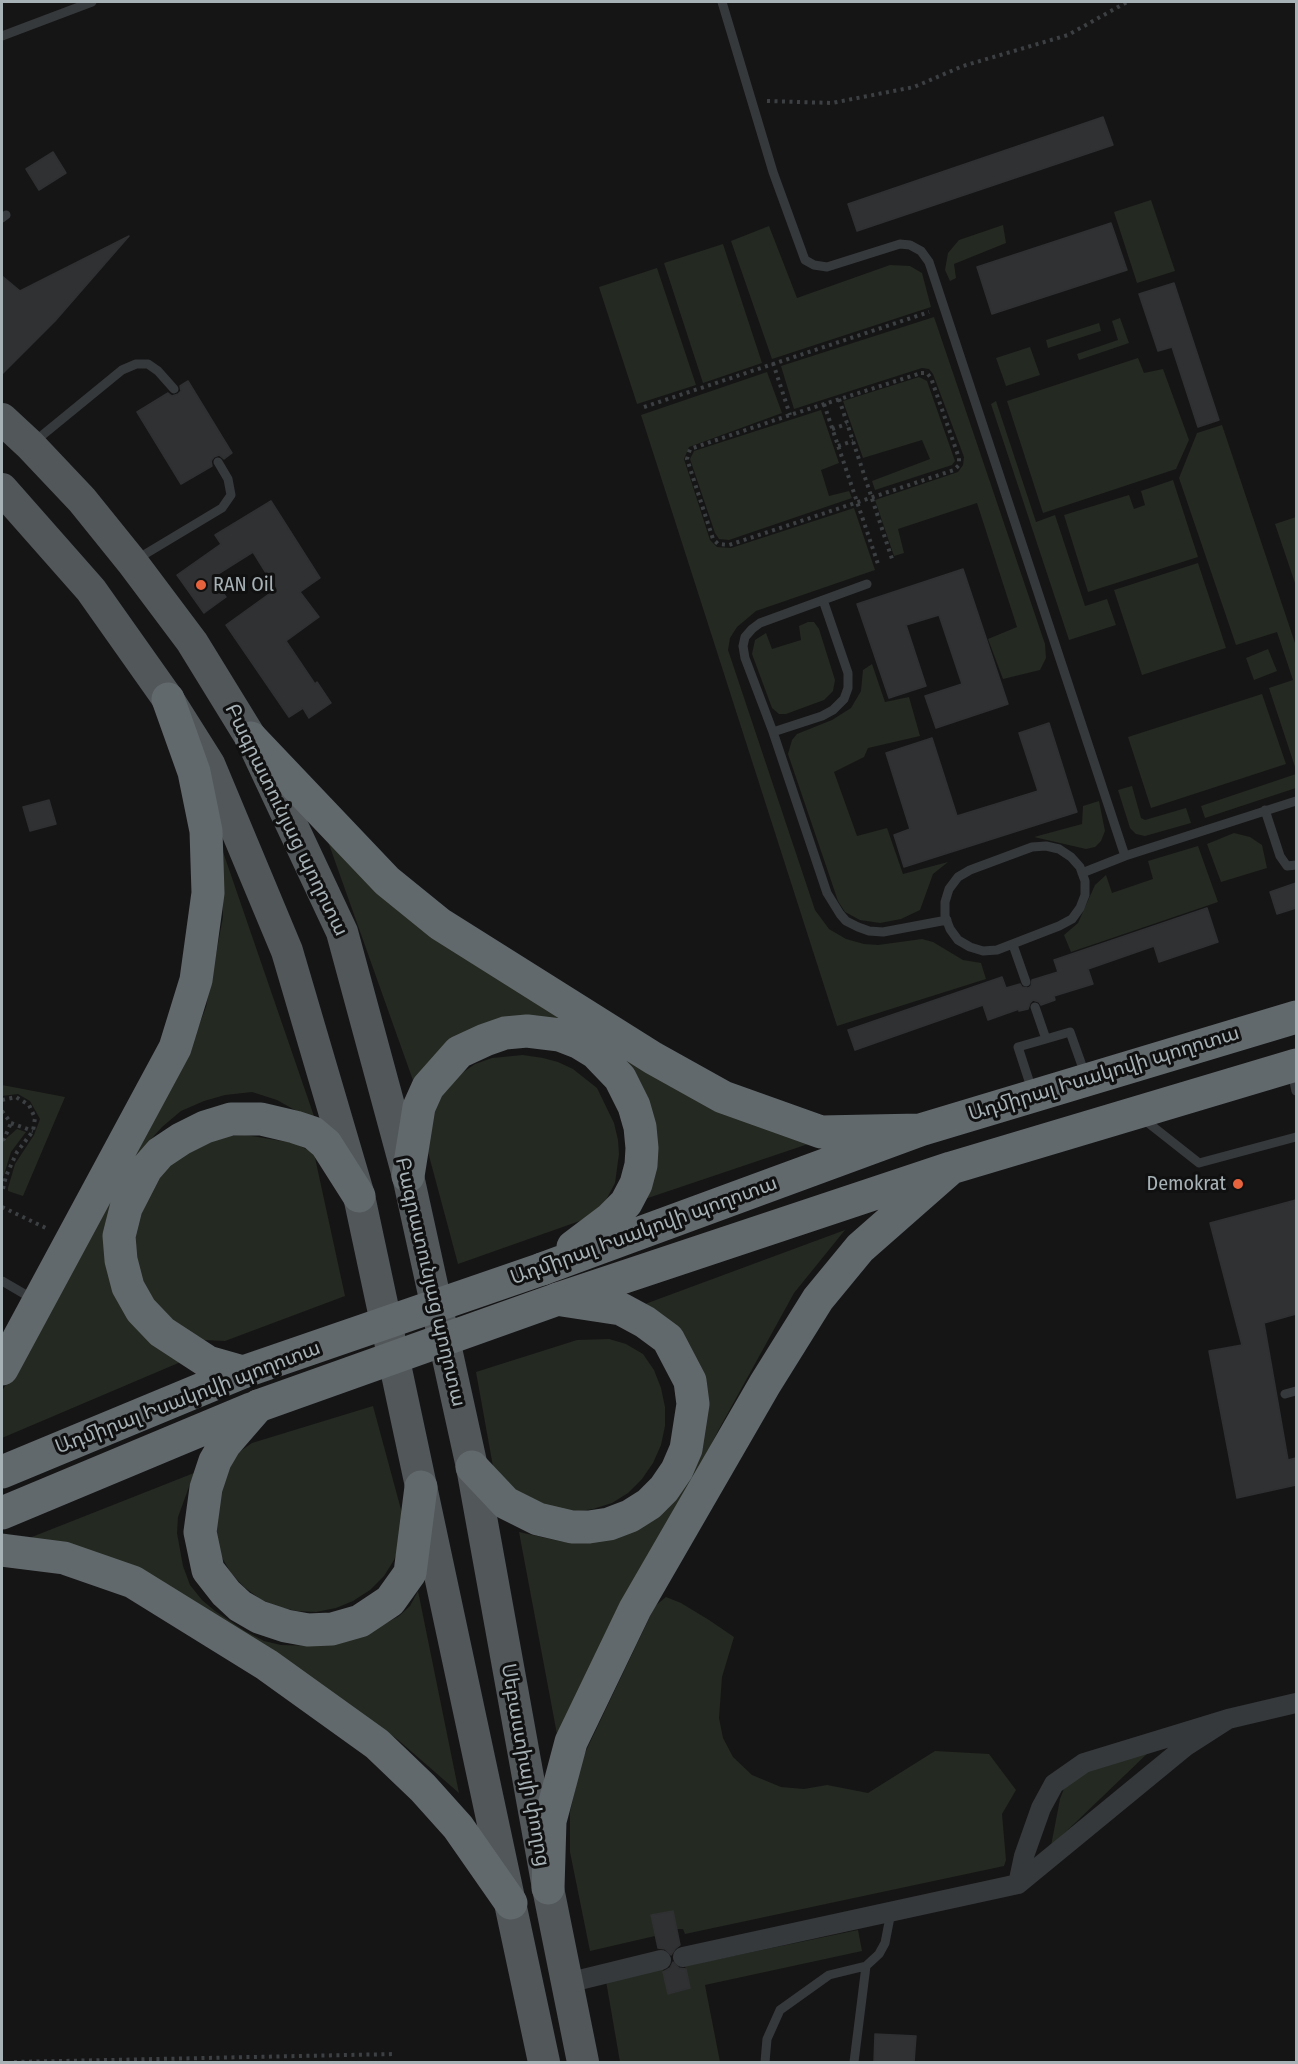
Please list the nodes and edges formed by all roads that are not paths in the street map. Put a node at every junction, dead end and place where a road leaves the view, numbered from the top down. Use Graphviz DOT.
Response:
graph roads {
  1 [pos="92,2"];
  2 [pos="722,2"];
  3 [pos="2,36"];
  4 [pos="174,389"];
  5 [pos="2,419"];
  6 [pos="30,445"];
  7 [pos="218,462"];
  8 [pos="2,489"];
  9 [pos="132,562"];
  10 [pos="867,584"];
  11 [pos="823,600"];
  12 [pos="168,699"];
  13 [pos="773,732"];
  14 [pos="251,738"];
  15 [pos="1296,801"];
  16 [pos="1265,810"];
  17 [pos="1125,856"];
  18 [pos="1296,865"];
  19 [pos="1082,873"];
  20 [pos="946,920"];
  21 [pos="1013,945"];
  22 [pos="1026,982"];
  23 [pos="1035,1006"];
  24 [pos="1296,1017"];
  25 [pos="1046,1039"];
  26 [pos="1295,1074"];
  27 [pos="1086,1079"];
  28 [pos="1033,1094"];
  29 [pos="1136,1113"];
  30 [pos="920,1130"];
  31 [pos="1296,1137"];
  32 [pos="951,1168"];
  33 [pos="408,1176"];
  34 [pos="358,1196"];
  35 [pos="542,1269"];
  36 [pos="2,1281"];
  37 [pos="558,1299"];
  38 [pos="38,1302"];
  39 [pos="2,1369"];
  40 [pos="243,1372"];
  41 [pos="1296,1391"];
  42 [pos="1286,1394"];
  43 [pos="258,1406"];
  44 [pos="472,1467"];
  45 [pos="2,1472"];
  46 [pos="421,1487"];
  47 [pos="2,1514"];
  48 [pos="2,1550"];
  49 [pos="1296,1703"];
  50 [pos="1228,1719"];
  51 [pos="1018,1884"];
  52 [pos="548,1888"];
  53 [pos="512,1903"];
  54 [pos="891,1912"];
  55 [pos="683,1957"];
  56 [pos="661,1960"];
  57 [pos="866,1966"];
  58 [pos="567,1983"];
  59 [pos="544,2062"];
  60 [pos="583,2062"];
  61 [pos="765,2062"];
  62 [pos="854,2062"];
  1 -- 3 [label="lane"];
  2 -- 17 [label="lane"];
  4 -- 6 [label="lane"];
  5 -- 6 [label="main road, Բագրատունյաց պողոտա"];
  6 -- 9 [label="main road, Բագրատունյաց պողոտա"];
  7 -- 9 [label="lane"];
  8 -- 12 [label="main road"];
  9 -- 14 [label="main road, Բագրատունյաց պողոտա"];
  10 -- 11 [label="lane"];
  11 -- 13 [label="lane"];
  11 -- 13 [label="lane"];
  12 -- 34 [label="main road"];
  12 -- 38 [label="highway"];
  13 -- 20 [label="lane"];
  14 -- 30 [label="highway"];
  14 -- 33 [label="main road, Բագրատունյաց պողոտա"];
  15 -- 16 [label="lane"];
  16 -- 17 [label="lane"];
  16 -- 18 [label="lane"];
  17 -- 19 [label="lane"];
  19 -- 20 [label="lane"];
  19 -- 21 [label="lane"];
  20 -- 21 [label="lane"];
  21 -- 22 [label="lane"];
  23 -- 25 [label="lane"];
  24 -- 27 [label="highway, Ադմիրալ Իսակովի պողոտա"];
  25 -- 27 [label="lane"];
  25 -- 28 [label="lane"];
  26 -- 29 [label="highway, Ադմիրալ Իսակովի պողոտա"];
  27 -- 28 [label="highway, Ադմիրալ Իսակովի պողոտա"];
  28 -- 30 [label="highway, Ադմիրալ Իսակովի պողոտա"];
  29 -- 31 [label="lane"];
  29 -- 32 [label="highway, Ադմիրալ Իսակովի պողոտա"];
  30 -- 35 [label="highway, Ադմիրալ Իսակովի պողոտա"];
  32 -- 37 [label="highway, Ադմիրալ Իսակովի պողոտա"];
  32 -- 52 [label="highway"];
  33 -- 35 [label="highway"];
  33 -- 44 [label="main road, Բագրատունյաց պողոտա"];
  34 -- 40 [label="highway"];
  34 -- 46 [label="main road"];
  35 -- 40 [label="highway, Ադմիրալ Իսակովի պողոտա, bridge"];
  36 -- 38 [label="lane"];
  37 -- 43 [label="highway, Ադմիրալ Իսակովի պողոտա, bridge"];
  37 -- 44 [label="highway"];
  38 -- 39 [label="highway"];
  40 -- 45 [label="highway, Ադմիրալ Իսակովի պողոտա"];
  41 -- 42 [label="lane"];
  43 -- 46 [label="highway"];
  43 -- 47 [label="highway, Ադմիրալ Իսակովի պողոտա"];
  44 -- 52 [label="main road, Սեբաստիայի փողոց"];
  46 -- 53 [label="main road, Սեբաստիայի փողոց"];
  48 -- 53 [label="highway"];
  49 -- 50 [label="street"];
  50 -- 51 [label="street"];
  50 -- 51 [label="street"];
  51 -- 54 [label="street"];
  52 -- 58 [label="main road, Սեբաստիայի փողոց"];
  53 -- 59 [label="main road, Սեբաստիայի փողոց"];
  54 -- 55 [label="street"];
  54 -- 57 [label="lane"];
  56 -- 58 [label="street"];
  57 -- 61 [label="lane"];
  57 -- 62 [label="lane"];
  58 -- 60 [label="main road, Սեբաստիայի փողոց"];
}
